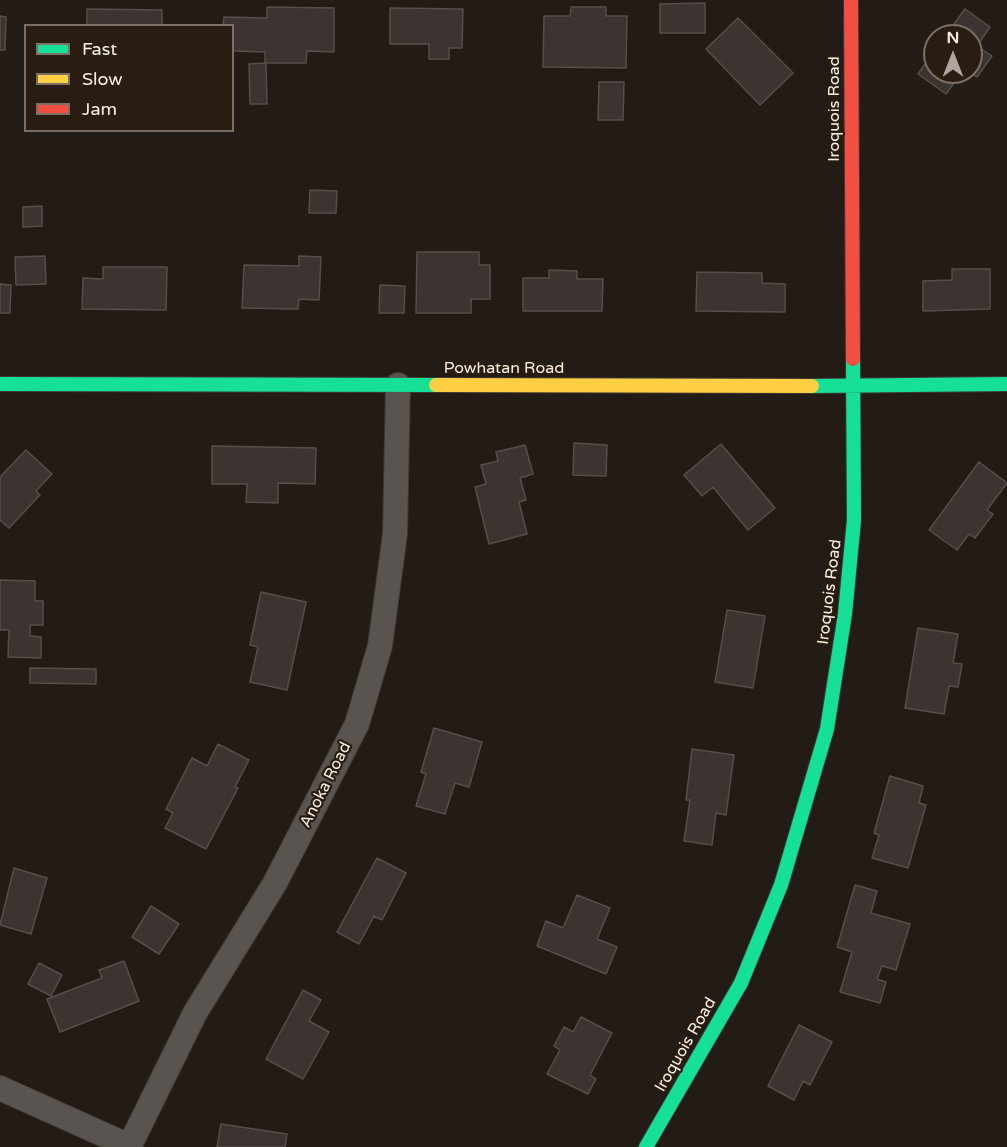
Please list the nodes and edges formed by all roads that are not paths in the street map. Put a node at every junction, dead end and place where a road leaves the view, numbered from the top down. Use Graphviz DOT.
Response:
graph roads {
  1 [pos="851,0"];
  2 [pos="0,384"];
  3 [pos="1007,384"];
  4 [pos="398,385"];
  5 [pos="852,386"];
  6 [pos="0,1089"];
  7 [pos="129,1147"];
  8 [pos="646,1147"];
  1 -- 5 [label="street, Iroquois Road"];
  2 -- 4 [label="street, Powhatan Road"];
  3 -- 5 [label="street, Powhatan Road"];
  4 -- 5 [label="street, Powhatan Road"];
  4 -- 7 [label="street, Anoka Road"];
  5 -- 8 [label="street, Iroquois Road"];
  6 -- 7 [label="street"];
}
